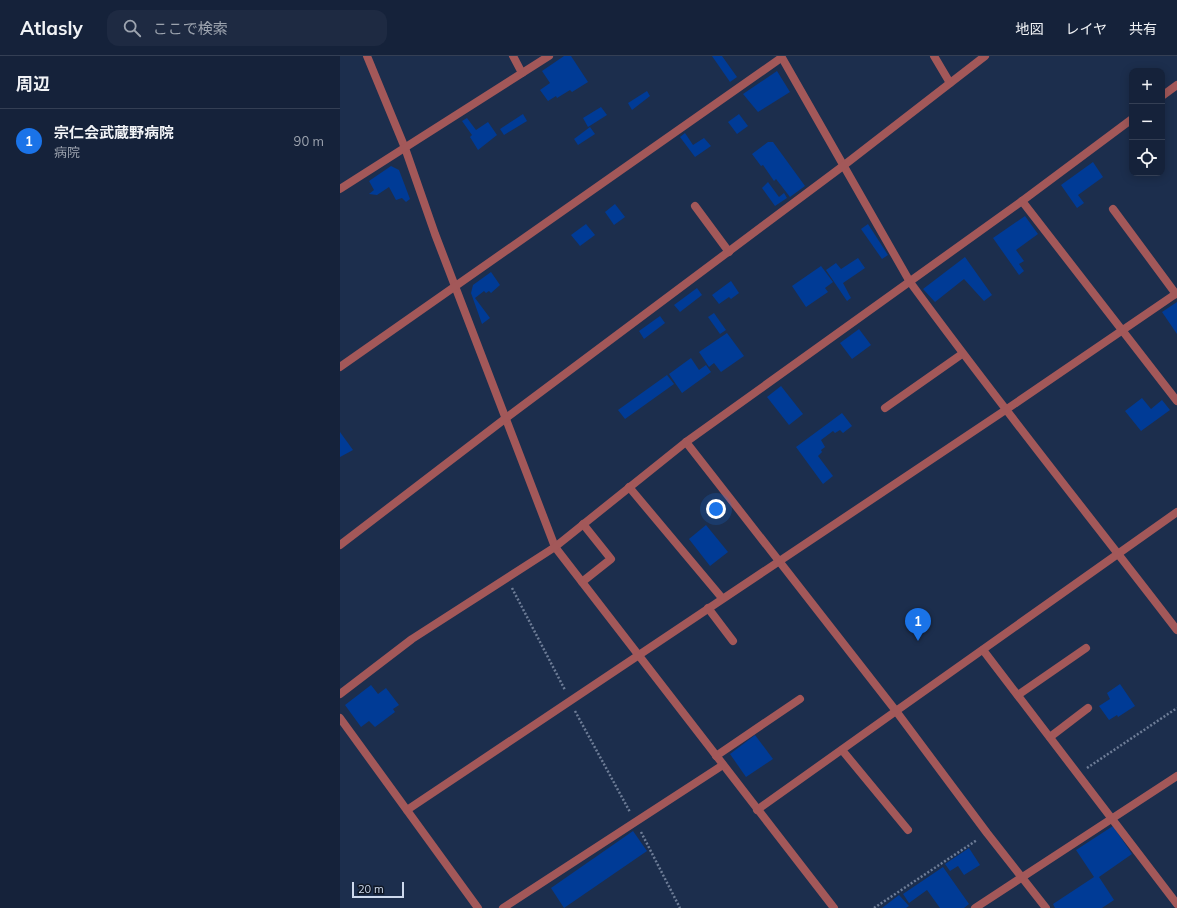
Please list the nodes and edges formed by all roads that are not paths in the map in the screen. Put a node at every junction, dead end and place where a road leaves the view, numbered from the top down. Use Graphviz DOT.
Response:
graph roads {
  1 [pos="367,56"];
  2 [pos="513,56"];
  3 [pos="549,56"];
  4 [pos="934,56"];
  5 [pos="985,56"];
  6 [pos="781,57"];
  7 [pos="522,73"];
  8 [pos="950,83"];
  9 [pos="1177,85"];
  10 [pos="1165,94"];
  11 [pos="1129,121"];
  12 [pos="405,148"];
  13 [pos="843,166"];
  14 [pos="340,189"];
  15 [pos="1022,201"];
  16 [pos="695,206"];
  17 [pos="1112,209"];
  18 [pos="728,252"];
  19 [pos="910,282"];
  20 [pos="456,285"];
  21 [pos="1176,293"];
  22 [pos="1122,330"];
  23 [pos="962,354"];
  24 [pos="341,365"];
  25 [pos="1177,401"];
  26 [pos="885,408"];
  27 [pos="1007,409"];
  28 [pos="506,418"];
  29 [pos="686,442"];
  30 [pos="629,487"];
  31 [pos="1177,512"];
  32 [pos="583,524"];
  33 [pos="340,545"];
  34 [pos="555,547"];
  35 [pos="1119,554"];
  36 [pos="779,560"];
  37 [pos="582,582"];
  38 [pos="722,598"];
  39 [pos="708,608"];
  40 [pos="1177,630"];
  41 [pos="733,641"];
  42 [pos="1086,648"];
  43 [pos="983,650"];
  44 [pos="639,657"];
  45 [pos="340,694"];
  46 [pos="1018,695"];
  47 [pos="800,699"];
  48 [pos="1088,708"];
  49 [pos="896,711"];
  50 [pos="340,718"];
  51 [pos="1050,737"];
  52 [pos="842,750"];
  53 [pos="716,756"];
  54 [pos="723,765"];
  55 [pos="1177,776"];
  56 [pos="407,810"];
  57 [pos="757,810"];
  58 [pos="1112,818"];
  59 [pos="908,830"];
  60 [pos="1022,877"];
  61 [pos="1177,904"];
  62 [pos="478,908"];
  63 [pos="503,908"];
  64 [pos="834,908"];
  65 [pos="975,908"];
  66 [pos="1046,908"];
  1 -- 12 [label="street"];
  2 -- 7 [label="street"];
  3 -- 7 [label="street"];
  4 -- 8 [label="street"];
  5 -- 8 [label="street"];
  6 -- 13 [label="street"];
  6 -- 20 [label="street"];
  7 -- 12 [label="street"];
  8 -- 13 [label="street"];
  9 -- 10 [label="street"];
  11 -- 15 [label="street"];
  12 -- 14 [label="street"];
  12 -- 20 [label="street"];
  13 -- 18 [label="street"];
  13 -- 19 [label="street"];
  15 -- 19 [label="street"];
  15 -- 22 [label="street"];
  16 -- 18 [label="street"];
  17 -- 21 [label="street"];
  18 -- 28 [label="street"];
  19 -- 23 [label="street"];
  19 -- 29 [label="street"];
  20 -- 24 [label="street"];
  20 -- 28 [label="street"];
  21 -- 22 [label="street"];
  22 -- 25 [label="street"];
  22 -- 27 [label="street"];
  23 -- 26 [label="street"];
  23 -- 27 [label="street"];
  27 -- 35 [label="street"];
  27 -- 36 [label="street"];
  28 -- 33 [label="street"];
  28 -- 34 [label="street"];
  29 -- 30 [label="street"];
  29 -- 36 [label="street"];
  30 -- 32 [label="street"];
  30 -- 38 [label="street"];
  31 -- 35 [label="street"];
  32 -- 34 [label="street"];
  32 -- 37 [label="street"];
  34 -- 37 [label="street"];
  34 -- 45 [label="street"];
  35 -- 40 [label="street"];
  35 -- 43 [label="street"];
  36 -- 38 [label="street"];
  36 -- 49 [label="street"];
  37 -- 44 [label="street"];
  38 -- 39 [label="street"];
  39 -- 41 [label="street"];
  39 -- 44 [label="street"];
  42 -- 46 [label="street"];
  43 -- 46 [label="street"];
  43 -- 49 [label="street"];
  44 -- 53 [label="street"];
  44 -- 56 [label="street"];
  46 -- 51 [label="street"];
  47 -- 53 [label="street"];
  48 -- 51 [label="street"];
  49 -- 52 [label="street"];
  49 -- 60 [label="street"];
  50 -- 56 [label="street"];
  51 -- 58 [label="street"];
  52 -- 57 [label="street"];
  52 -- 59 [label="street"];
  53 -- 54 [label="street"];
  54 -- 57 [label="street"];
  54 -- 63 [label="street"];
  55 -- 58 [label="street"];
  56 -- 62 [label="street"];
  57 -- 64 [label="street"];
  58 -- 60 [label="street"];
  58 -- 61 [label="street"];
  60 -- 65 [label="street"];
  60 -- 66 [label="street"];
}
